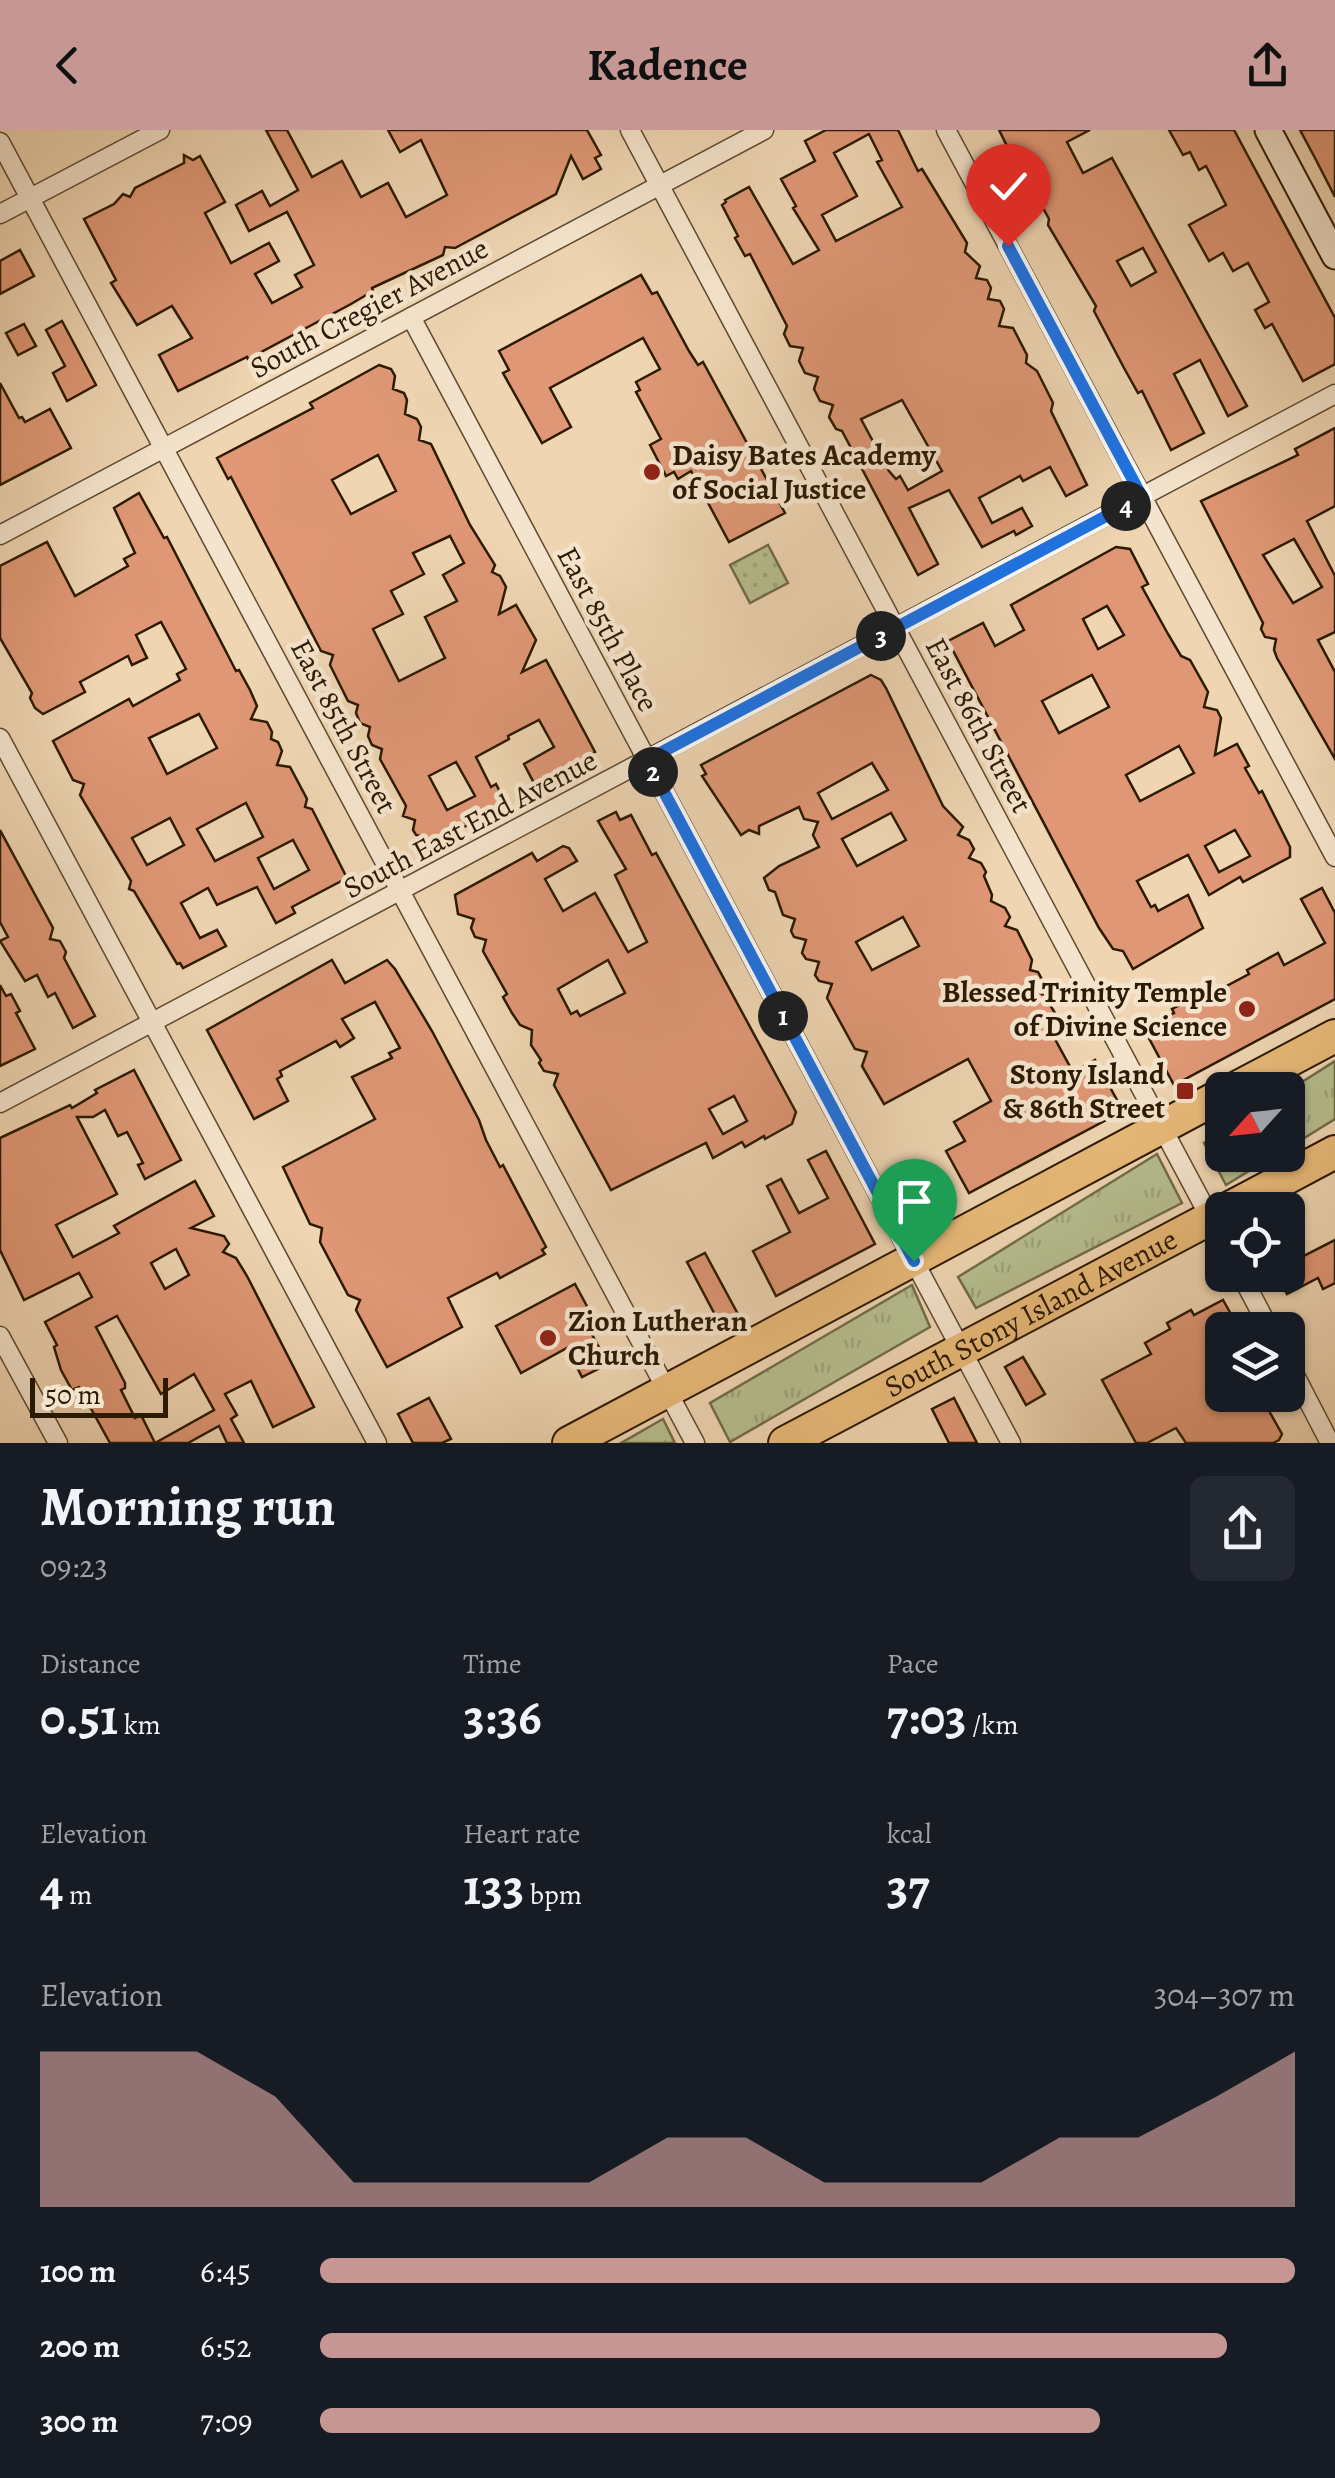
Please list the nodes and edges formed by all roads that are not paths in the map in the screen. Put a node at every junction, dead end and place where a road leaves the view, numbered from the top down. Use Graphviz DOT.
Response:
graph roads {
  1 [pos="160,130"];
  2 [pos="630,130"];
  3 [pos="764,130"];
  4 [pos="946,130"];
  5 [pos="1268,130"];
  6 [pos="0,142"];
  7 [pos="660,185"];
  8 [pos="30,198"];
  9 [pos="0,214"];
  10 [pos="1335,256"];
  11 [pos="411,317"];
  12 [pos="1335,394"];
  13 [pos="164,448"];
  14 [pos="1142,497"];
  15 [pos="0,535"];
  16 [pos="896,628"];
  17 [pos="0,738"];
  18 [pos="647,760"];
  19 [pos="1335,856"];
  20 [pos="402,891"];
  21 [pos="152,1024"];
  22 [pos="1335,1036"];
  23 [pos="1267,1072"];
  24 [pos="0,1103"];
  25 [pos="1205,1105"];
  26 [pos="1163,1127"];
  27 [pos="1335,1152"];
  28 [pos="1267,1192"];
  29 [pos="1205,1196"];
  30 [pos="1205,1228"];
  31 [pos="914,1261"];
  32 [pos="0,1336"];
  33 [pos="962,1350"];
  34 [pos="668,1391"];
  35 [pos="1305,1395"];
  36 [pos="58,1443"];
  37 [pos="378,1443"];
  38 [pos="569,1443"];
  39 [pos="695,1443"];
  40 [pos="785,1443"];
  41 [pos="1011,1443"];
  42 [pos="1330,1443"];
  1 -- 8 [label="street"];
  2 -- 7 [label="street, East 86th Street"];
  3 -- 7 [label="street, South Cregier Avenue"];
  4 -- 14 [label="street"];
  5 -- 10 [label="main road"];
  6 -- 8 [label="street, East 85th Street"];
  7 -- 11 [label="street, South Cregier Avenue"];
  7 -- 16 [label="street, East 86th Street"];
  8 -- 9 [label="street"];
  8 -- 13 [label="street, East 85th Street"];
  11 -- 13 [label="street, South Cregier Avenue"];
  11 -- 18 [label="street, East 85th Place"];
  12 -- 14 [label="street, South East End Avenue"];
  13 -- 15 [label="street, South Cregier Avenue"];
  13 -- 20 [label="street, East 85th Street"];
  14 -- 16 [label="street, South East End Avenue"];
  14 -- 19 [label="street"];
  16 -- 18 [label="street, South East End Avenue"];
  16 -- 26 [label="street, East 86th Street"];
  17 -- 21 [label="street"];
  18 -- 20 [label="street, South East End Avenue"];
  18 -- 31 [label="street, East 85th Place"];
  20 -- 21 [label="street, South East End Avenue"];
  20 -- 34 [label="street, East 85th Street"];
  21 -- 24 [label="street, South East End Avenue"];
  21 -- 37 [label="street"];
  22 -- 23 [label="highway"];
  25 -- 26 [label="highway"];
  26 -- 29 [label="street, East 86th Street"];
  26 -- 31 [label="highway"];
  27 -- 28 [label="highway, South Stony Island Avenue"];
  30 -- 33 [label="highway, South Stony Island Avenue"];
  31 -- 33 [label="street, East 85th Place"];
  31 -- 34 [label="highway"];
  32 -- 36 [label="street"];
  33 -- 40 [label="highway, South Stony Island Avenue"];
  33 -- 41 [label="street, East 85th Place"];
  34 -- 38 [label="highway"];
  34 -- 39 [label="street, East 85th Street"];
  35 -- 42 [label="street"];
}
